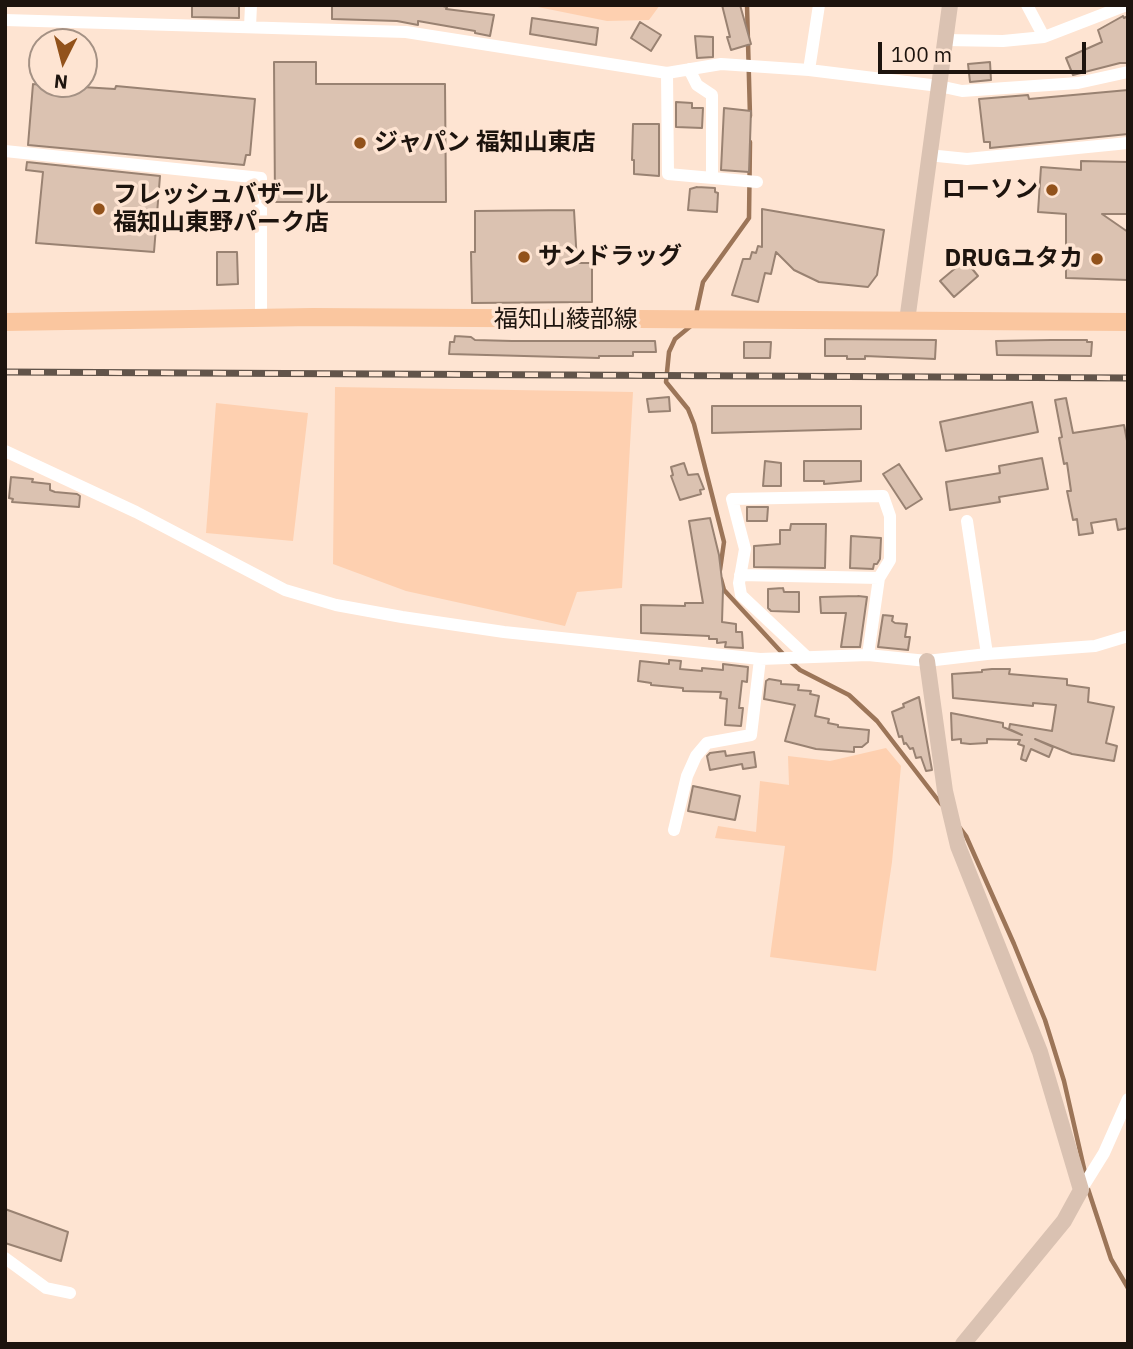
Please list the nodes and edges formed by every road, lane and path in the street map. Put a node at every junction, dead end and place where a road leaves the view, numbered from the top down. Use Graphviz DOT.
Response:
graph roads {
  1 [pos="251,5"];
  2 [pos="819,5"];
  3 [pos="950,5"];
  4 [pos="1027,5"];
  5 [pos="1126,5"];
  6 [pos="5,20"];
  7 [pos="250,27"];
  8 [pos="1044,37"];
  9 [pos="944,40"];
  10 [pos="689,69"];
  11 [pos="809,71"];
  12 [pos="1128,72"];
  13 [pos="667,73"];
  14 [pos="939,86"];
  15 [pos="1128,143"];
  16 [pos="5,151"];
  17 [pos="928,155"];
  18 [pos="712,178"];
  19 [pos="757,183"];
  20 [pos="261,318"];
  21 [pos="907,321"];
  22 [pos="5,322"];
  23 [pos="1128,322"];
  24 [pos="5,451"];
  25 [pos="967,521"];
  26 [pos="740,575"];
  27 [pos="879,578"];
  28 [pos="1127,639"];
  29 [pos="987,654"];
  30 [pos="869,655"];
  31 [pos="803,657"];
  32 [pos="765,659"];
  33 [pos="928,661"];
  34 [pos="674,830"];
  35 [pos="1128,1099"];
  36 [pos="1081,1190"];
  37 [pos="5,1258"];
  38 [pos="70,1293"];
  39 [pos="963,1344"];
  1 -- 7 [label="street"];
  2 -- 11 [label="street"];
  3 -- 9 [label="street"];
  4 -- 8 [label="street"];
  5 -- 8 [label="street"];
  6 -- 7 [label="street"];
  7 -- 13 [label="street"];
  8 -- 9 [label="street"];
  9 -- 14 [label="street"];
  10 -- 11 [label="street"];
  10 -- 13 [label="street"];
  10 -- 18 [label="street"];
  11 -- 14 [label="street"];
  12 -- 14 [label="street"];
  13 -- 18 [label="street"];
  14 -- 17 [label="street"];
  15 -- 17 [label="street"];
  16 -- 20 [label="street"];
  17 -- 21 [label="street"];
  18 -- 19 [label="street"];
  20 -- 21 [label="main road, 福知山綾部線"];
  20 -- 22 [label="main road, 福知山綾部線"];
  21 -- 23 [label="main road, 福知山綾部線"];
  24 -- 32 [label="street"];
  25 -- 29 [label="street"];
  26 -- 27 [label="street"];
  26 -- 27 [label="street"];
  26 -- 31 [label="street"];
  27 -- 30 [label="street"];
  28 -- 29 [label="street"];
  29 -- 33 [label="street"];
  30 -- 31 [label="street"];
  30 -- 33 [label="street"];
  31 -- 32 [label="street"];
  32 -- 34 [label="street"];
  33 -- 36 [label="street"];
  35 -- 36 [label="street"];
  36 -- 39 [label="street"];
  37 -- 38 [label="street"];
}
